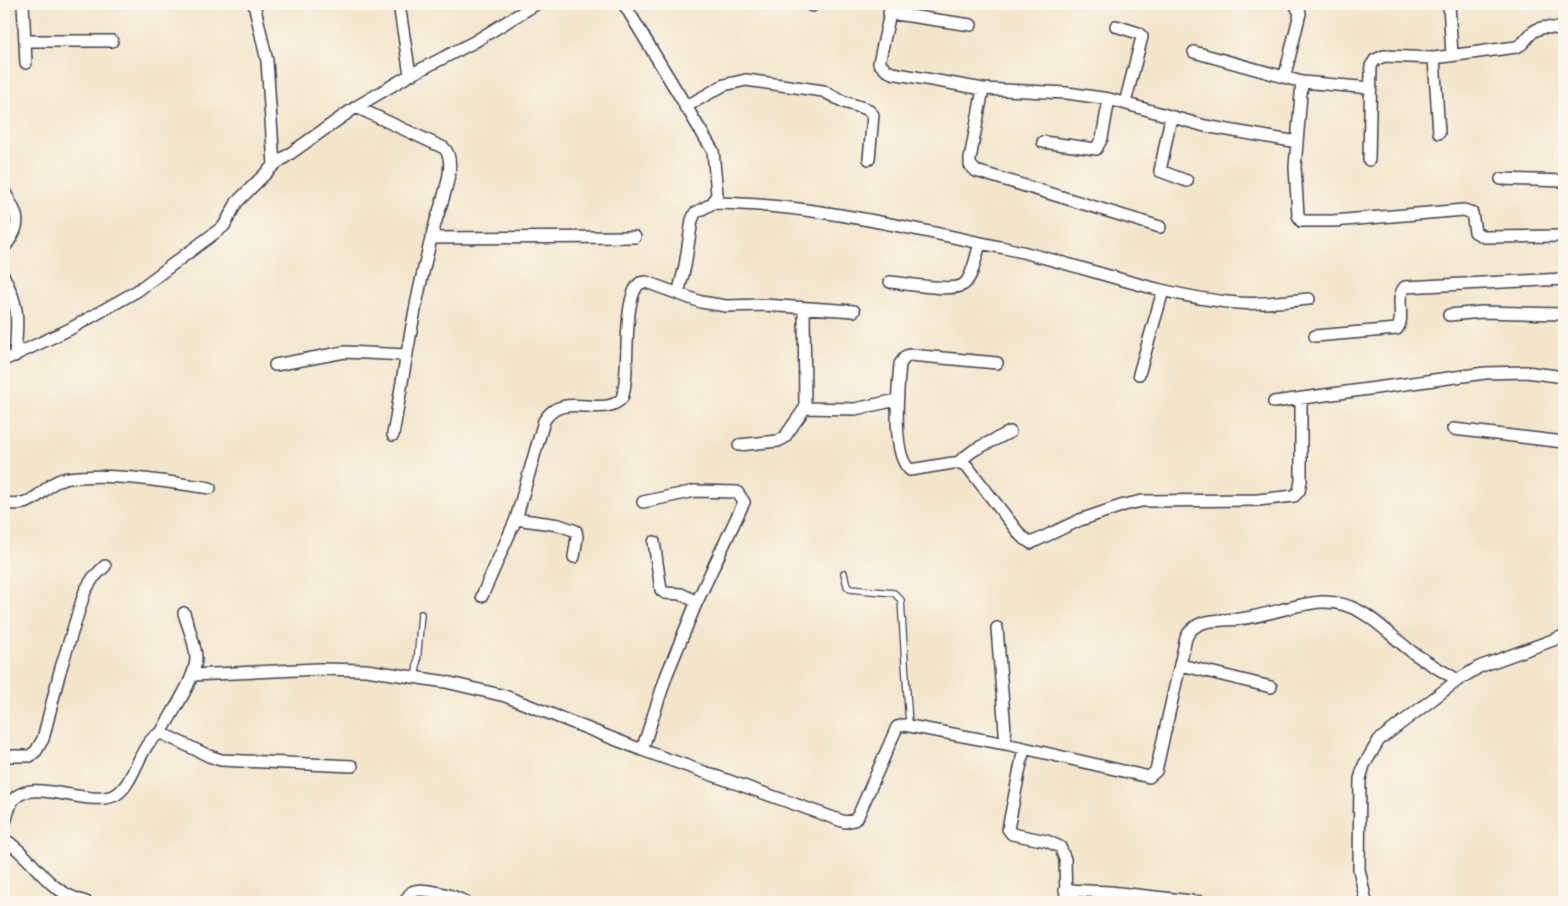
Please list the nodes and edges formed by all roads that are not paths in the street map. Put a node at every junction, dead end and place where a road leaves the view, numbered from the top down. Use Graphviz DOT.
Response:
graph roads {
  1 [pos="23,4"];
  2 [pos="254,4"];
  3 [pos="399,4"];
  4 [pos="536,4"];
  5 [pos="624,4"];
  6 [pos="1295,4"];
  7 [pos="1449,4"];
  8 [pos="891,8"];
  9 [pos="971,25"];
  10 [pos="1116,26"];
  11 [pos="1564,30"];
  12 [pos="27,41"];
  13 [pos="112,41"];
  14 [pos="1194,52"];
  15 [pos="1452,55"];
  16 [pos="1434,58"];
  17 [pos="26,63"];
  18 [pos="410,75"];
  19 [pos="1285,75"];
  20 [pos="1302,82"];
  21 [pos="983,88"];
  22 [pos="1371,88"];
  23 [pos="1109,99"];
  24 [pos="1125,103"];
  25 [pos="356,107"];
  26 [pos="685,107"];
  27 [pos="1171,117"];
  28 [pos="1439,133"];
  29 [pos="1043,142"];
  30 [pos="1297,142"];
  31 [pos="869,159"];
  32 [pos="1369,160"];
  33 [pos="274,165"];
  34 [pos="1501,179"];
  35 [pos="1186,181"];
  36 [pos="1564,181"];
  37 [pos="4,191"];
  38 [pos="713,203"];
  39 [pos="1160,227"];
  40 [pos="1564,236"];
  41 [pos="635,237"];
  42 [pos="431,238"];
  43 [pos="980,244"];
  44 [pos="4,248"];
  45 [pos="4,277"];
  46 [pos="1564,280"];
  47 [pos="890,282"];
  48 [pos="1163,292"];
  49 [pos="678,294"];
  50 [pos="1309,299"];
  51 [pos="804,308"];
  52 [pos="854,311"];
  53 [pos="1564,314"];
  54 [pos="1449,315"];
  55 [pos="1315,336"];
  56 [pos="407,355"];
  57 [pos="9,358"];
  58 [pos="997,363"];
  59 [pos="275,365"];
  60 [pos="1139,374"];
  61 [pos="1564,377"];
  62 [pos="1301,398"];
  63 [pos="897,400"];
  64 [pos="1274,402"];
  65 [pos="805,408"];
  66 [pos="1453,429"];
  67 [pos="1010,432"];
  68 [pos="393,435"];
  69 [pos="1564,442"];
  70 [pos="739,445"];
  71 [pos="957,463"];
  72 [pos="210,488"];
  73 [pos="643,502"];
  74 [pos="4,503"];
  75 [pos="516,519"];
  76 [pos="654,542"];
  77 [pos="574,557"];
  78 [pos="105,566"];
  79 [pos="844,572"];
  80 [pos="482,596"];
  81 [pos="697,602"];
  82 [pos="184,613"];
  83 [pos="421,614"];
  84 [pos="996,628"];
  85 [pos="1564,636"];
  86 [pos="1181,665"];
  87 [pos="192,675"];
  88 [pos="416,676"];
  89 [pos="1458,680"];
  90 [pos="1271,687"];
  91 [pos="909,724"];
  92 [pos="161,733"];
  93 [pos="1006,744"];
  94 [pos="1024,748"];
  95 [pos="642,750"];
  96 [pos="4,756"];
  97 [pos="352,766"];
  98 [pos="4,825"];
  99 [pos="4,839"];
  100 [pos="1065,890"];
  101 [pos="86,902"];
  102 [pos="405,902"];
  103 [pos="465,902"];
  104 [pos="1066,902"];
  105 [pos="1200,902"];
  106 [pos="1366,902"];
  1 -- 12 [label="street"];
  2 -- 33 [label="street"];
  3 -- 18 [label="street"];
  4 -- 18 [label="street"];
  5 -- 26 [label="street"];
  6 -- 19 [label="street"];
  7 -- 15 [label="street"];
  8 -- 9 [label="street"];
  8 -- 21 [label="street"];
  10 -- 24 [label="street"];
  11 -- 15 [label="street"];
  12 -- 13 [label="street"];
  12 -- 17 [label="street"];
  14 -- 19 [label="street"];
  15 -- 16 [label="street"];
  16 -- 22 [label="street"];
  16 -- 28 [label="street"];
  18 -- 25 [label="street"];
  19 -- 20 [label="street"];
  20 -- 22 [label="street"];
  20 -- 30 [label="street"];
  21 -- 23 [label="street"];
  21 -- 39 [label="street"];
  22 -- 32 [label="street"];
  23 -- 24 [label="street"];
  23 -- 29 [label="street"];
  24 -- 27 [label="street"];
  25 -- 33 [label="street"];
  25 -- 42 [label="street"];
  26 -- 31 [label="street"];
  26 -- 38 [label="street"];
  27 -- 30 [label="street"];
  27 -- 35 [label="street"];
  30 -- 40 [label="street"];
  33 -- 57 [label="street"];
  34 -- 36 [label="street"];
  37 -- 44 [label="street"];
  38 -- 43 [label="street"];
  38 -- 49 [label="street"];
  41 -- 42 [label="street"];
  42 -- 56 [label="street"];
  43 -- 47 [label="street"];
  43 -- 48 [label="street"];
  45 -- 57 [label="street"];
  46 -- 55 [label="street"];
  48 -- 50 [label="street"];
  48 -- 60 [label="street"];
  49 -- 51 [label="street"];
  49 -- 75 [label="street"];
  51 -- 52 [label="street"];
  51 -- 65 [label="street"];
  53 -- 54 [label="street"];
  56 -- 59 [label="street"];
  56 -- 68 [label="street"];
  58 -- 63 [label="street"];
  61 -- 62 [label="street"];
  62 -- 64 [label="street"];
  62 -- 71 [label="street"];
  63 -- 65 [label="street"];
  63 -- 71 [label="street"];
  65 -- 70 [label="street"];
  66 -- 69 [label="street"];
  67 -- 71 [label="street"];
  72 -- 74 [label="street"];
  73 -- 81 [label="street"];
  75 -- 77 [label="street"];
  75 -- 80 [label="street"];
  76 -- 81 [label="street"];
  78 -- 96 [label="street"];
  79 -- 91 [label="lane"];
  81 -- 95 [label="street"];
  82 -- 87 [label="street"];
  83 -- 88 [label="lane"];
  84 -- 93 [label="street"];
  85 -- 89 [label="street"];
  86 -- 89 [label="street"];
  86 -- 90 [label="street"];
  86 -- 94 [label="street"];
  87 -- 88 [label="street"];
  87 -- 92 [label="street"];
  88 -- 95 [label="street"];
  89 -- 106 [label="street"];
  91 -- 93 [label="street"];
  91 -- 95 [label="street"];
  92 -- 97 [label="street"];
  92 -- 98 [label="street"];
  93 -- 94 [label="street"];
  94 -- 100 [label="street"];
  99 -- 101 [label="street"];
  100 -- 104 [label="street"];
  100 -- 105 [label="street"];
  102 -- 103 [label="street"];
}
